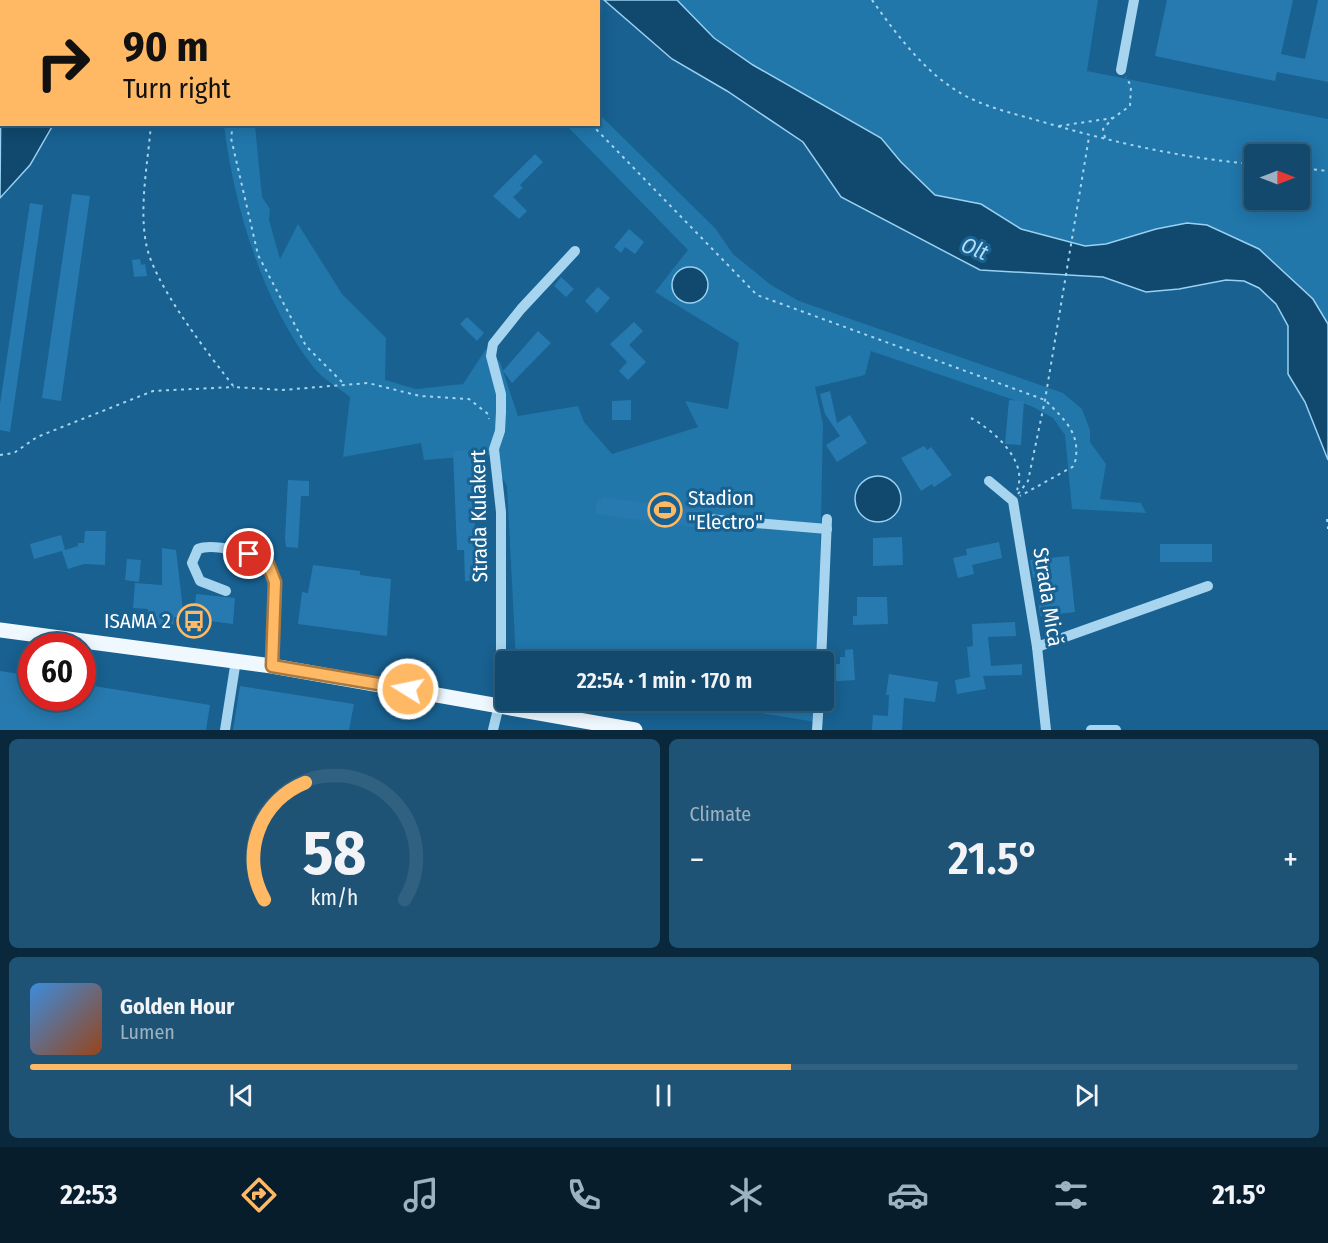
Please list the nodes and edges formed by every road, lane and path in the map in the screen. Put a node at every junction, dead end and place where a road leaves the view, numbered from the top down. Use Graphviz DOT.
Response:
graph roads {
  1 [pos="872,0"];
  2 [pos="1134,0"];
  3 [pos="1121,70"];
  4 [pos="1113,118"];
  5 [pos="151,126"];
  6 [pos="232,126"];
  7 [pos="593,126"];
  8 [pos="1057,127"];
  9 [pos="1089,135"];
  10 [pos="1105,139"];
  11 [pos="1244,163"];
  12 [pos="1310,169"];
  13 [pos="1328,171"];
  14 [pos="575,251"];
  15 [pos="345,385"];
  16 [pos="234,387"];
  17 [pos="1045,400"];
  18 [pos="971,418"];
  19 [pos="491,426"];
  20 [pos="0,455"];
  21 [pos="988,481"];
  22 [pos="1013,501"];
  23 [pos="708,519"];
  24 [pos="1327,519"];
  25 [pos="1328,529"];
  26 [pos="1208,586"];
  27 [pos="226,591"];
  28 [pos="0,630"];
  29 [pos="1037,647"];
  30 [pos="500,651"];
  31 [pos="821,651"];
  32 [pos="236,660"];
  33 [pos="272,666"];
  34 [pos="495,704"];
  35 [pos="498,711"];
  36 [pos="532,711"];
  37 [pos="818,711"];
  38 [pos="225,730"];
  39 [pos="493,730"];
  40 [pos="635,730"];
  41 [pos="817,730"];
  42 [pos="1046,730"];
  43 [pos="1091,730"];
  44 [pos="1116,730"];
  1 -- 8 [label="path"];
  2 -- 3 [label="street"];
  3 -- 4 [label="path"];
  4 -- 8 [label="path"];
  4 -- 10 [label="path"];
  5 -- 16 [label="path"];
  6 -- 15 [label="path"];
  7 -- 17 [label="path"];
  8 -- 9 [label="path"];
  9 -- 10 [label="path"];
  9 -- 17 [label="path"];
  10 -- 11 [label="path"];
  12 -- 13 [label="path"];
  14 -- 30 [label="street, Strada Kulakert"];
  15 -- 16 [label="path"];
  15 -- 19 [label="path"];
  16 -- 20 [label="path"];
  17 -- 22 [label="path"];
  17 -- 22 [label="path"];
  18 -- 22 [label="path"];
  21 -- 22 [label="street"];
  22 -- 29 [label="street, Strada Mică"];
  23 -- 31 [label="street"];
  24 -- 25 [label="path"];
  26 -- 29 [label="street"];
  27 -- 33 [label="street"];
  28 -- 32 [label="main road"];
  29 -- 42 [label="street, Strada Mică"];
  32 -- 33 [label="main road"];
  32 -- 38 [label="street"];
  33 -- 34 [label="main road"];
  35 -- 39 [label="street"];
  36 -- 40 [label="main road"];
  37 -- 41 [label="street"];
  43 -- 44 [label="street"];
}
